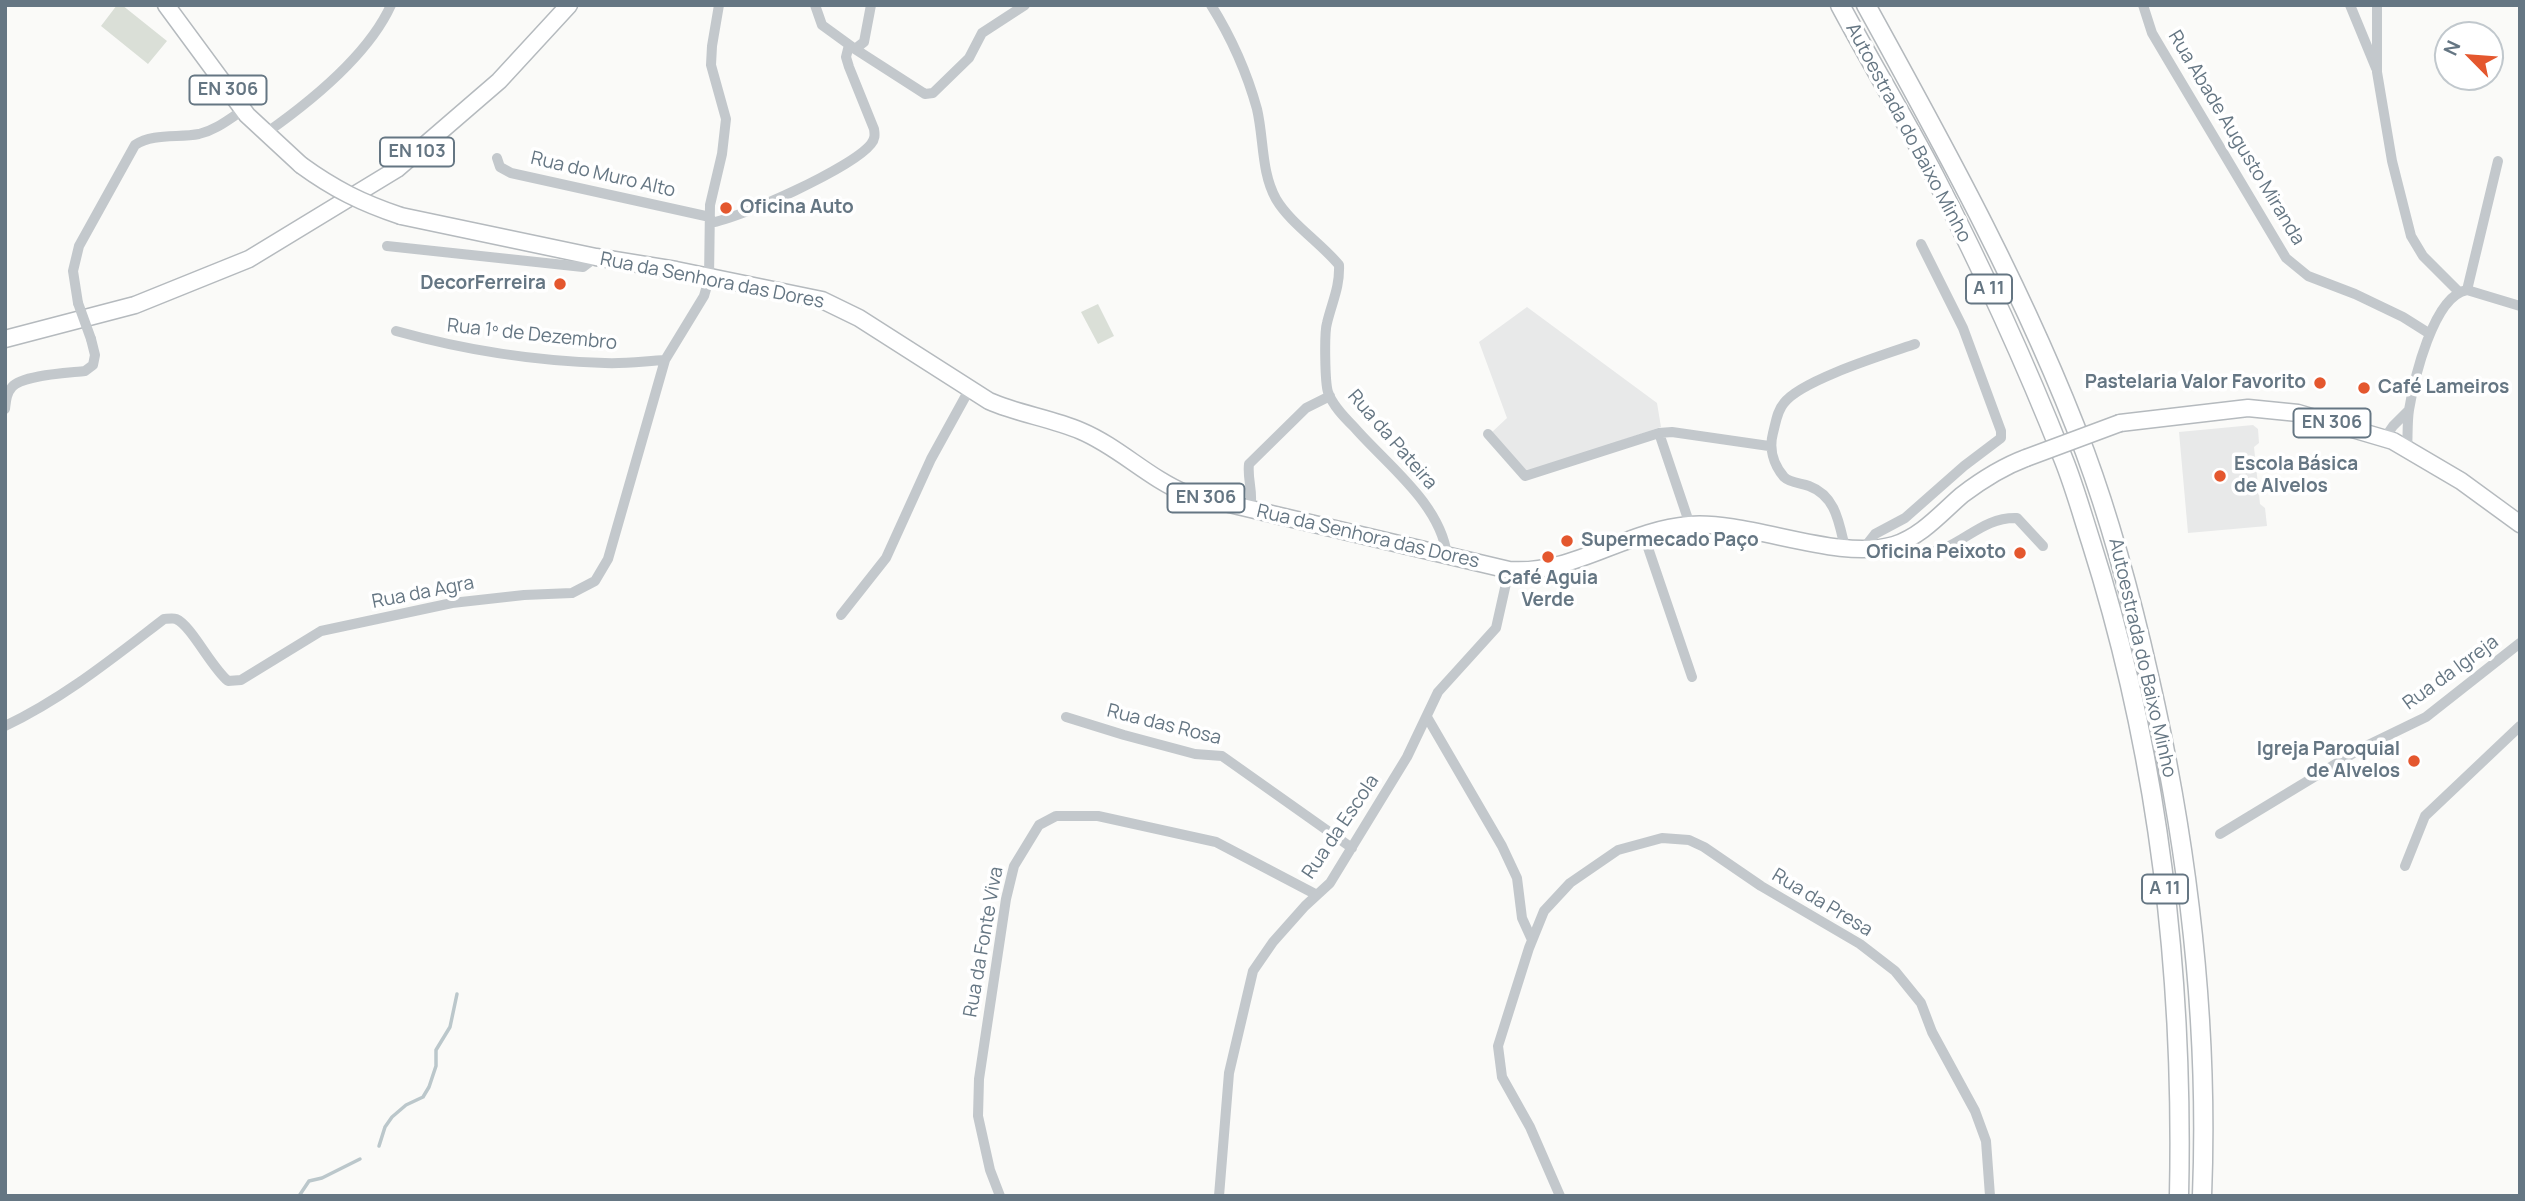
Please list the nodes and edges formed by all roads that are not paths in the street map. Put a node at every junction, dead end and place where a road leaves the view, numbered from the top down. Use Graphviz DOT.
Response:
graph roads {
  1 [pos="166,5"];
  2 [pos="391,5"];
  3 [pos="569,5"];
  4 [pos="719,5"];
  5 [pos="815,5"];
  6 [pos="871,5"];
  7 [pos="1026,5"];
  8 [pos="1212,5"];
  9 [pos="1840,5"];
  10 [pos="1866,5"];
  11 [pos="2143,5"];
  12 [pos="2350,5"];
  13 [pos="2377,5"];
  14 [pos="852,47"];
  15 [pos="2378,72"];
  16 [pos="243,110"];
  17 [pos="266,134"];
  18 [pos="497,158"];
  19 [pos="2498,161"];
  20 [pos="710,220"];
  21 [pos="1921,244"];
  22 [pos="387,246"];
  23 [pos="596,257"];
  24 [pos="709,279"];
  25 [pos="2463,291"];
  26 [pos="2520,306"];
  27 [pos="396,331"];
  28 [pos="2430,334"];
  29 [pos="5,339"];
  30 [pos="1915,344"];
  31 [pos="665,360"];
  32 [pos="969,390"];
  33 [pos="1331,396"];
  34 [pos="5,409"];
  35 [pos="2409,410"];
  36 [pos="1658,433"];
  37 [pos="1488,434"];
  38 [pos="2384,439"];
  39 [pos="1769,446"];
  40 [pos="2407,449"];
  41 [pos="1250,509"];
  42 [pos="2520,524"];
  43 [pos="1690,525"];
  44 [pos="1644,536"];
  45 [pos="1891,546"];
  46 [pos="2043,546"];
  47 [pos="1845,548"];
  48 [pos="1864,548"];
  49 [pos="1447,555"];
  50 [pos="1509,570"];
  51 [pos="841,615"];
  52 [pos="2520,643"];
  53 [pos="1692,677"];
  54 [pos="1066,717"];
  55 [pos="1427,717"];
  56 [pos="5,726"];
  57 [pos="2520,726"];
  58 [pos="2220,834"];
  59 [pos="1352,848"];
  60 [pos="2405,866"];
  61 [pos="1317,895"];
  62 [pos="1532,940"];
  63 [pos="1000,1196"];
  64 [pos="1219,1196"];
  65 [pos="1560,1196"];
  66 [pos="1990,1196"];
  67 [pos="2179,1196"];
  68 [pos="2202,1196"];
  1 -- 16 [label="main road, Rua da Senhora das Dores / EN 306"];
  2 -- 17 [label="street"];
  3 -- 29 [label="main road, EN 103"];
  4 -- 20 [label="street"];
  5 -- 14 [label="street"];
  6 -- 14 [label="street"];
  7 -- 14 [label="street"];
  8 -- 33 [label="street, Rua da Pateira"];
  9 -- 67 [label="highway, Autoestrada do Baixo Minho / A 11"];
  10 -- 68 [label="highway, Autoestrada do Baixo Minho / A 11"];
  11 -- 28 [label="street, Rua Abade Augusto Miranda"];
  12 -- 15 [label="street"];
  13 -- 15 [label="street"];
  14 -- 20 [label="street"];
  15 -- 25 [label="street"];
  16 -- 17 [label="main road, Rua da Senhora das Dores / EN 306"];
  16 -- 34 [label="street, bridge"];
  17 -- 23 [label="main road, Rua da Senhora das Dores / EN 306, bridge"];
  18 -- 20 [label="street, Rua do Muro Alto"];
  19 -- 25 [label="street"];
  20 -- 24 [label="street"];
  21 -- 48 [label="street"];
  22 -- 23 [label="street"];
  23 -- 24 [label="main road, Rua da Senhora das Dores / EN 306"];
  24 -- 31 [label="street, Rua da Agra"];
  24 -- 32 [label="main road, Rua da Senhora das Dores / EN 306"];
  25 -- 26 [label="street"];
  25 -- 28 [label="street"];
  27 -- 31 [label="street, Rua 1º de Dezembro"];
  28 -- 35 [label="street"];
  30 -- 39 [label="street"];
  31 -- 56 [label="street, Rua da Agra"];
  32 -- 41 [label="main road, Rua da Senhora das Dores / EN 306"];
  32 -- 51 [label="street"];
  33 -- 41 [label="street"];
  33 -- 49 [label="street, Rua da Pateira"];
  35 -- 38 [label="street"];
  35 -- 40 [label="street"];
  36 -- 37 [label="street"];
  36 -- 39 [label="street"];
  36 -- 43 [label="street"];
  38 -- 40 [label="main road, Rua da Senhora das Dores / EN 306"];
  38 -- 45 [label="main road, Rua da Senhora das Dores / EN 306, bridge"];
  39 -- 47 [label="street"];
  40 -- 42 [label="main road, Rua da Senhora das Dores / EN 306"];
  41 -- 49 [label="main road, Rua da Senhora das Dores / EN 306"];
  43 -- 44 [label="main road, Rua da Senhora das Dores / EN 306"];
  43 -- 47 [label="main road, Rua da Senhora das Dores / EN 306"];
  44 -- 50 [label="main road, Rua da Senhora das Dores / EN 306"];
  44 -- 53 [label="street"];
  45 -- 46 [label="street"];
  45 -- 48 [label="main road, Rua da Senhora das Dores / EN 306"];
  47 -- 48 [label="main road, Rua da Senhora das Dores / EN 306"];
  49 -- 50 [label="main road, Rua da Senhora das Dores / EN 306"];
  50 -- 55 [label="street, Rua da Escola"];
  52 -- 58 [label="street, Rua da Igreja"];
  54 -- 59 [label="street, Rua das Rosa"];
  55 -- 59 [label="street, Rua da Escola"];
  55 -- 62 [label="street"];
  57 -- 60 [label="street"];
  59 -- 61 [label="street, Rua da Escola"];
  61 -- 63 [label="street, Rua da Fonte Viva"];
  61 -- 64 [label="street, Rua da Escola"];
  62 -- 65 [label="street, Rua da Presa"];
  62 -- 66 [label="street, Rua da Presa"];
}
